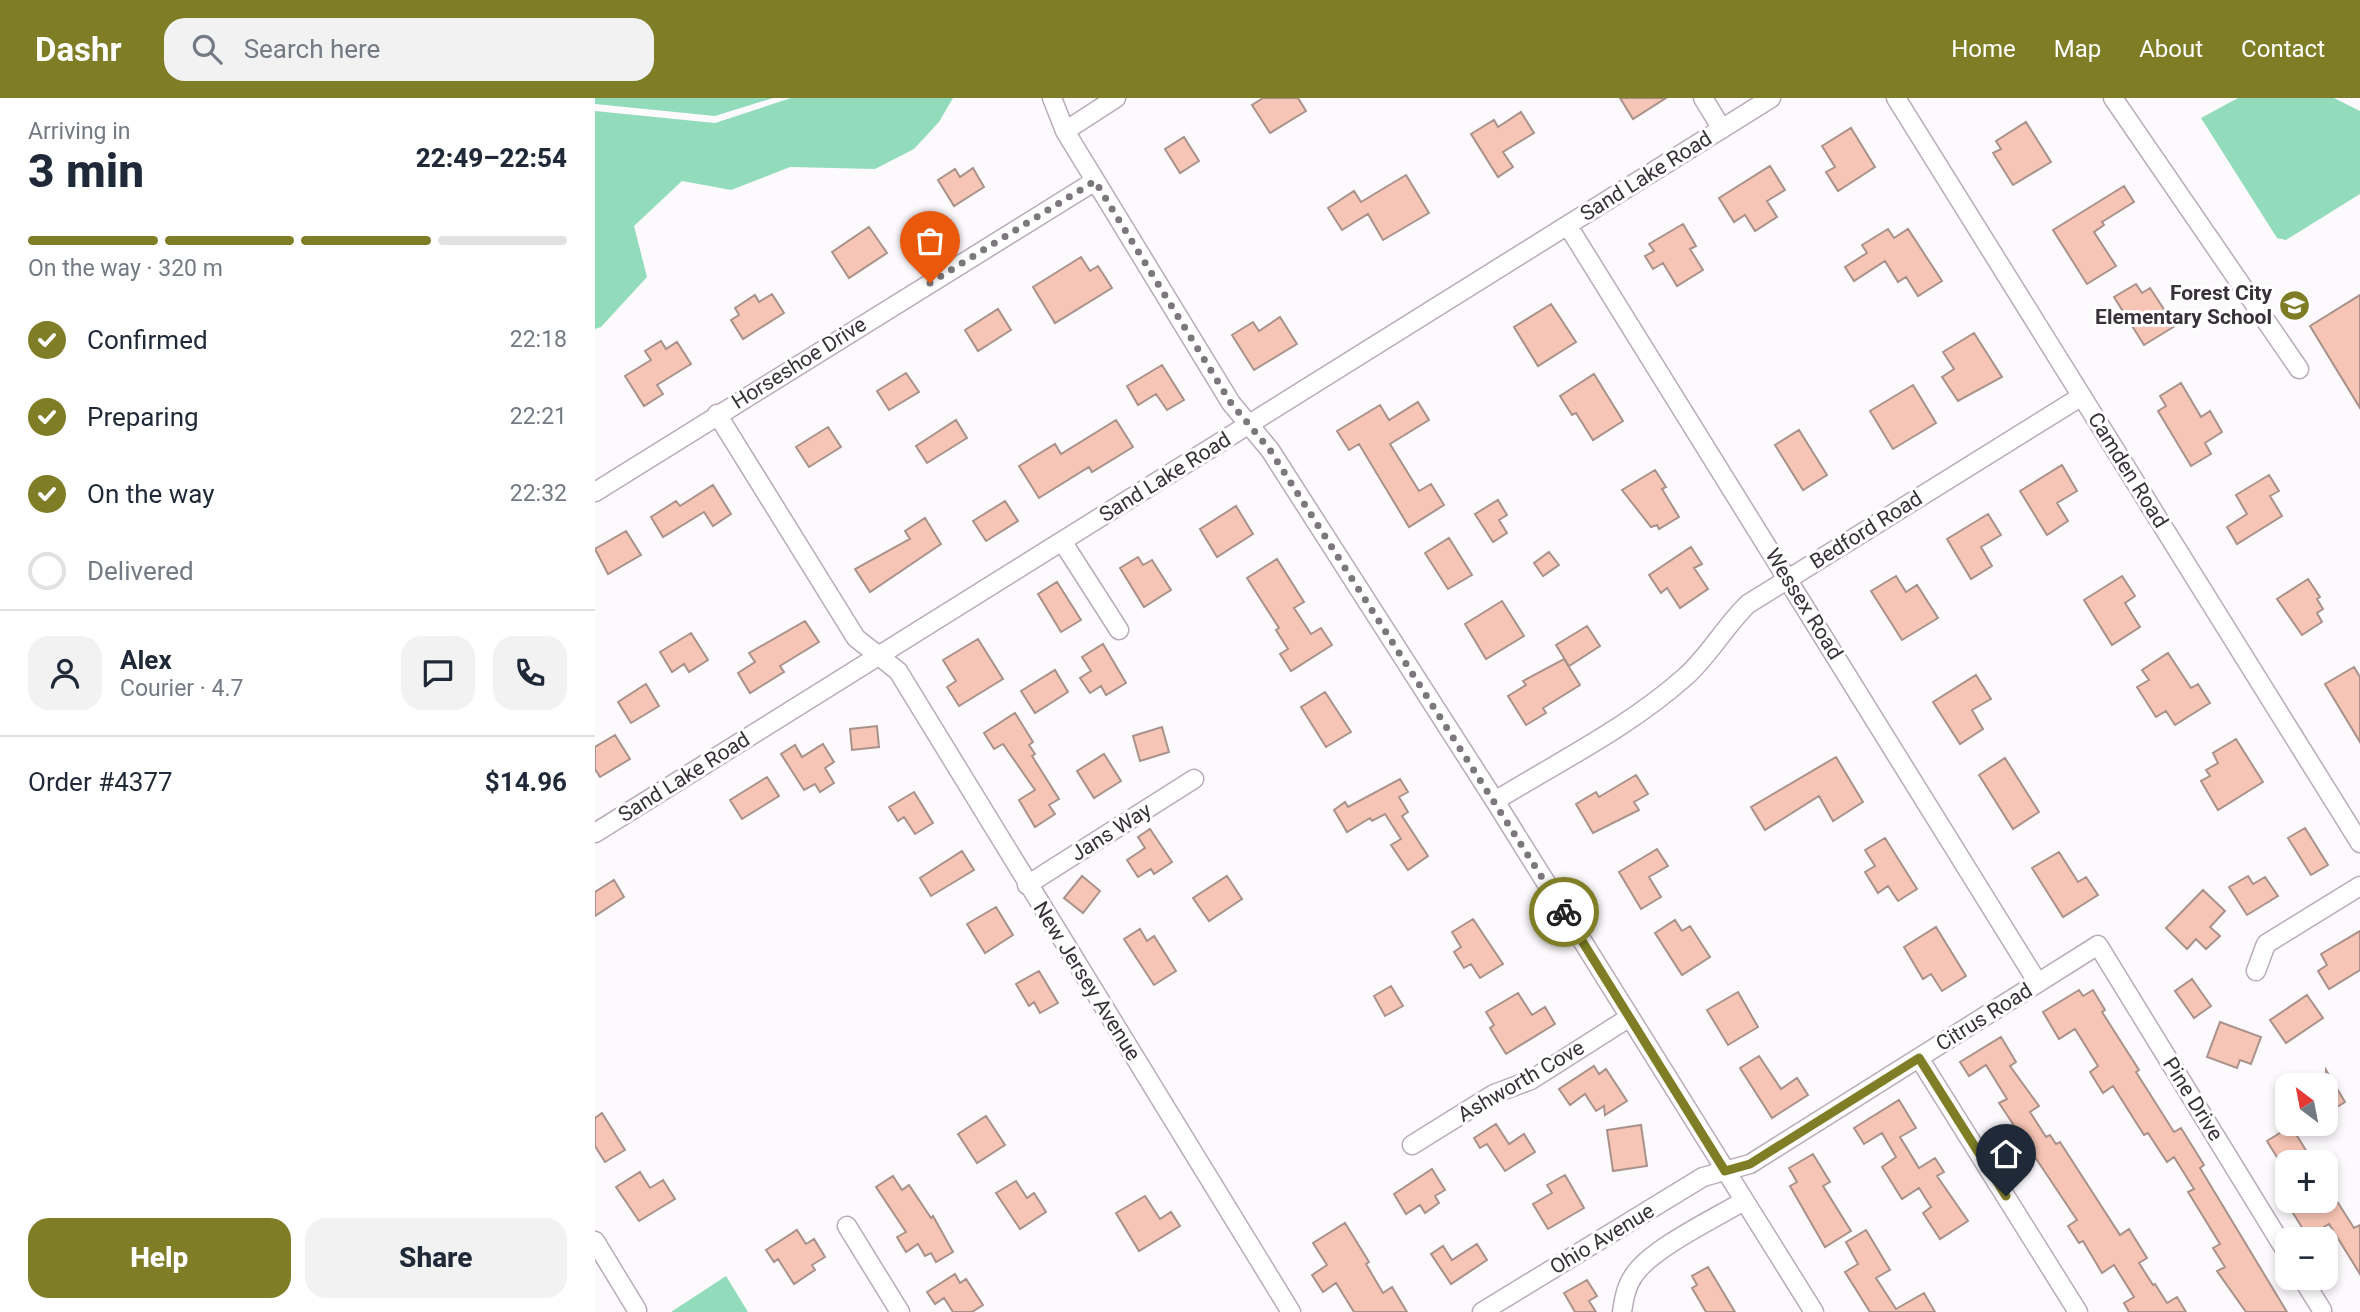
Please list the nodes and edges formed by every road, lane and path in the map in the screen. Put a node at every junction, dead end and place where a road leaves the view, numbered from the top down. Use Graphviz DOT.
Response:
graph roads {
  1 [pos="1052,98"];
  2 [pos="1117,98"];
  3 [pos="1703,98"];
  4 [pos="1771,98"];
  5 [pos="1896,98"];
  6 [pos="2113,98"];
  7 [pos="1722,129"];
  8 [pos="1065,131"];
  9 [pos="1095,181"];
  10 [pos="1568,226"];
  11 [pos="2299,369"];
  12 [pos="2081,396"];
  13 [pos="717,414"];
  14 [pos="1249,425"];
  15 [pos="595,492"];
  16 [pos="1062,541"];
  17 [pos="1788,578"];
  18 [pos="1119,630"];
  19 [pos="877,656"];
  20 [pos="1194,779"];
  21 [pos="1495,801"];
  22 [pos="595,833"];
  23 [pos="2360,843"];
  24 [pos="1027,885"];
  25 [pos="2360,886"];
  26 [pos="2098,945"];
  27 [pos="2256,971"];
  28 [pos="2038,982"];
  29 [pos="1630,1017"];
  30 [pos="1919,1058"];
  31 [pos="1412,1145"];
  32 [pos="1725,1171"];
  33 [pos="1744,1201"];
  34 [pos="847,1226"];
  35 [pos="2275,1233"];
  36 [pos="595,1241"];
  37 [pos="2310,1290"];
  38 [pos="637,1310"];
  39 [pos="2322,1310"];
  40 [pos="900,1312"];
  41 [pos="1291,1312"];
  42 [pos="1482,1312"];
  43 [pos="1622,1312"];
  44 [pos="1814,1312"];
  45 [pos="2078,1312"];
  1 -- 8 [label="street"];
  2 -- 8 [label="street"];
  3 -- 7 [label="street"];
  4 -- 7 [label="street, Sand Lake Road"];
  5 -- 12 [label="street, Camden Road"];
  6 -- 11 [label="street"];
  7 -- 10 [label="street, Sand Lake Road"];
  8 -- 9 [label="street"];
  9 -- 13 [label="street, Horseshoe Drive"];
  9 -- 14 [label="street"];
  10 -- 14 [label="street, Sand Lake Road"];
  10 -- 17 [label="street, Wessex Road"];
  12 -- 17 [label="street, Bedford Road"];
  12 -- 23 [label="street, Camden Road"];
  13 -- 15 [label="street, Horseshoe Drive"];
  13 -- 19 [label="street, Horseshoe Drive"];
  14 -- 16 [label="street, Sand Lake Road"];
  14 -- 21 [label="street"];
  16 -- 18 [label="street"];
  16 -- 19 [label="street, Sand Lake Road"];
  17 -- 21 [label="street, Bedford Road"];
  17 -- 28 [label="street, Wessex Road"];
  19 -- 22 [label="street, Sand Lake Road"];
  19 -- 24 [label="street, New Jersey Avenue"];
  20 -- 24 [label="street, Jans Way"];
  21 -- 29 [label="street"];
  24 -- 41 [label="street, New Jersey Avenue"];
  25 -- 27 [label="street"];
  26 -- 28 [label="street, Citrus Road"];
  26 -- 35 [label="street, Pine Drive"];
  28 -- 30 [label="street, Citrus Road"];
  29 -- 31 [label="street, Ashworth Cove"];
  29 -- 32 [label="street"];
  30 -- 32 [label="street, Citrus Road"];
  30 -- 45 [label="street"];
  32 -- 33 [label="street"];
  32 -- 42 [label="street, Ohio Avenue"];
  33 -- 43 [label="street"];
  33 -- 44 [label="street"];
  34 -- 40 [label="street"];
  36 -- 38 [label="street"];
  37 -- 39 [label="street"];
}
